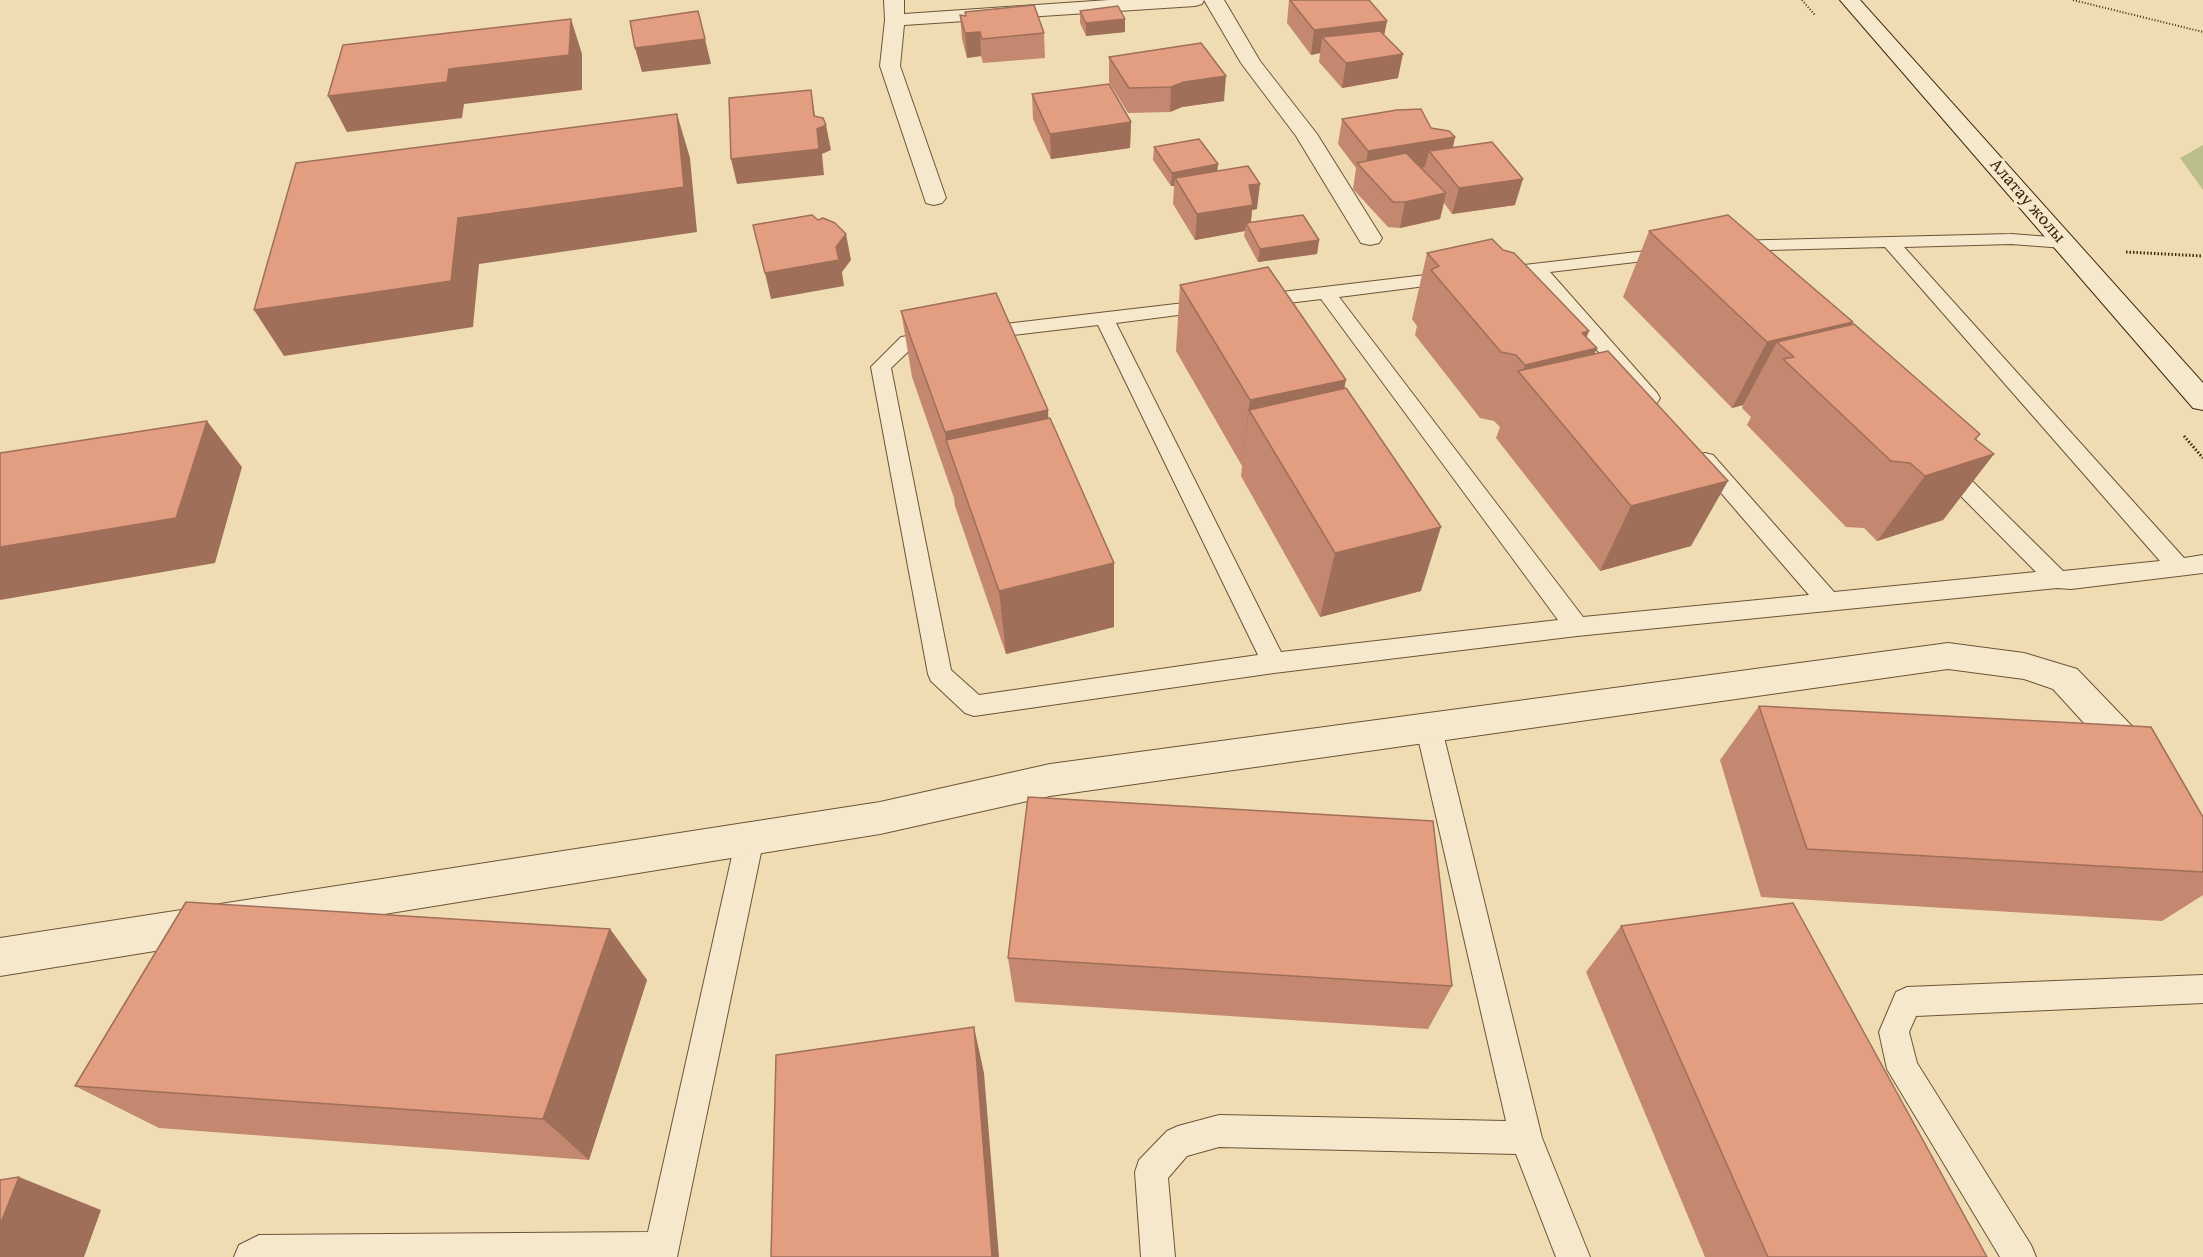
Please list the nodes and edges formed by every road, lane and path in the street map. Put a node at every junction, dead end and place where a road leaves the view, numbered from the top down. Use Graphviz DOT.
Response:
graph roads {
  1 [pos="1196,0"];
  2 [pos="1214,0"];
  3 [pos="1850,0"];
  4 [pos="2073,0"];
  5 [pos="894,10"];
  6 [pos="2203,32"];
  7 [pos="934,198"];
  8 [pos="1370,238"];
  9 [pos="1890,242"];
  10 [pos="2066,246"];
  11 [pos="1691,250"];
  12 [pos="2203,256"];
  13 [pos="1743,263"];
  14 [pos="1536,268"];
  15 [pos="1326,293"];
  16 [pos="1104,318"];
  17 [pos="2203,401"];
  18 [pos="1660,409"];
  19 [pos="1691,444"];
  20 [pos="1933,454"];
  21 [pos="2203,564"];
  22 [pos="2179,567"];
  23 [pos="2057,579"];
  24 [pos="1830,603"];
  25 [pos="1577,627"];
  26 [pos="1274,663"];
  27 [pos="1429,729"];
  28 [pos="2165,786"];
  29 [pos="750,838"];
  30 [pos="0,957"];
  31 [pos="2203,989"];
  32 [pos="1526,1138"];
  33 [pos="660,1253"];
  34 [pos="251,1257"];
  35 [pos="1158,1257"];
  36 [pos="1573,1257"];
  37 [pos="2019,1257"];
  1 -- 5 [label="street"];
  2 -- 8 [label="street"];
  3 -- 10 [label="street, Алатау жолы"];
  4 -- 6 [label="path"];
  5 -- 7 [label="street"];
  9 -- 10 [label="lane"];
  9 -- 13 [label="lane"];
  9 -- 22 [label="lane"];
  10 -- 12 [label="path"];
  10 -- 17 [label="street, Алатау жолы"];
  11 -- 14 [label="lane"];
  14 -- 15 [label="lane"];
  14 -- 18 [label="lane"];
  15 -- 16 [label="lane"];
  15 -- 25 [label="lane"];
  16 -- 26 [label="lane"];
  16 -- 26 [label="lane"];
  19 -- 24 [label="lane"];
  20 -- 23 [label="lane"];
  21 -- 22 [label="lane"];
  22 -- 23 [label="lane"];
  23 -- 24 [label="lane"];
  24 -- 25 [label="lane"];
  25 -- 26 [label="lane"];
  27 -- 28 [label="street"];
  27 -- 29 [label="street"];
  27 -- 32 [label="lane"];
  29 -- 30 [label="street"];
  29 -- 33 [label="lane"];
  31 -- 37 [label="lane"];
  32 -- 35 [label="lane"];
  32 -- 36 [label="lane"];
  33 -- 34 [label="lane"];
}
